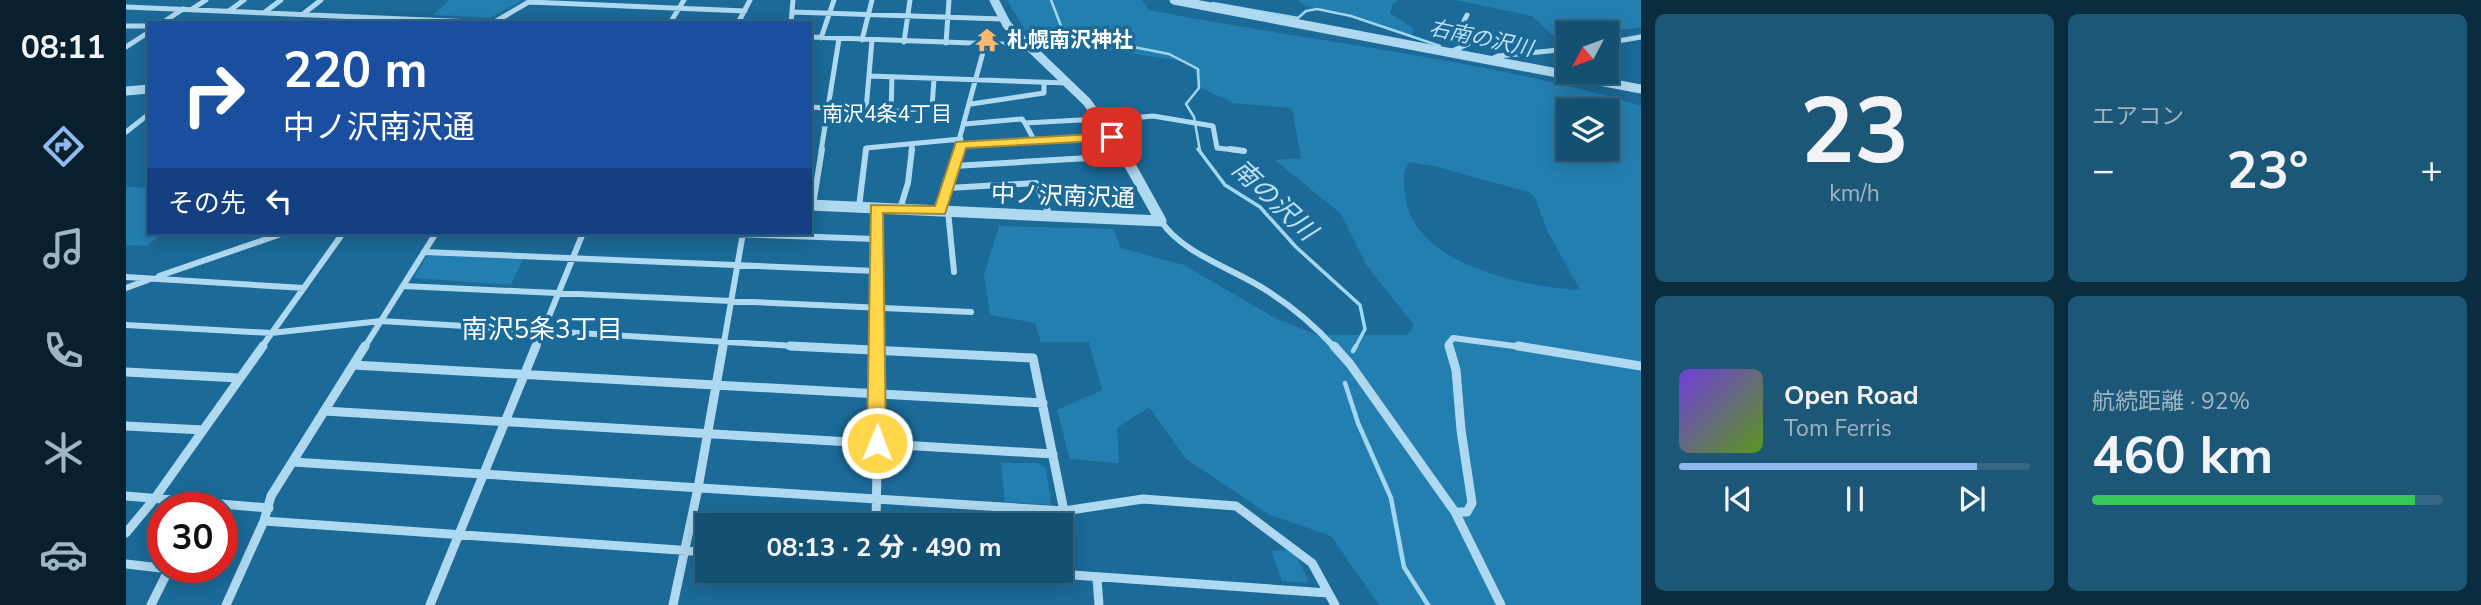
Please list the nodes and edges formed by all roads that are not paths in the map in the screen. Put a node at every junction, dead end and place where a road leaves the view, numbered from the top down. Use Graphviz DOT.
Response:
graph roads {
  1 [pos="166,0"];
  2 [pos="206,0"];
  3 [pos="244,0"];
  4 [pos="281,0"];
  5 [pos="321,0"];
  6 [pos="684,0"];
  7 [pos="750,0"];
  8 [pos="793,0"];
  9 [pos="834,0"];
  10 [pos="872,0"];
  11 [pos="910,0"];
  12 [pos="949,0"];
  13 [pos="994,0"];
  14 [pos="1174,0"];
  15 [pos="531,1"];
  16 [pos="126,7"];
  17 [pos="154,8"];
  18 [pos="679,8"];
  19 [pos="183,9"];
  20 [pos="192,9"];
  21 [pos="229,11"];
  22 [pos="745,11"];
  23 [pos="792,12"];
  24 [pos="265,13"];
  25 [pos="829,14"];
  26 [pos="303,15"];
  27 [pos="1467,15"];
  28 [pos="330,16"];
  29 [pos="867,16"];
  30 [pos="907,18"];
  31 [pos="948,19"];
  32 [pos="1002,19"];
  33 [pos="165,21"];
  34 [pos="324,21"];
  35 [pos="424,21"];
  36 [pos="498,21"];
  37 [pos="671,21"];
  38 [pos="739,21"];
  39 [pos="791,21"];
  40 [pos="126,26"];
  41 [pos="147,26"];
  42 [pos="147,33"];
  43 [pos="812,37"];
  44 [pos="1641,37"];
  45 [pos="821,38"];
  46 [pos="839,39"];
  47 [pos="862,40"];
  48 [pos="872,40"];
  49 [pos="1619,41"];
  50 [pos="904,42"];
  51 [pos="946,43"];
  52 [pos="985,45"];
  53 [pos="1027,45"];
  54 [pos="126,47"];
  55 [pos="1556,50"];
  56 [pos="1448,52"];
  57 [pos="1488,61"];
  58 [pos="870,76"];
  59 [pos="892,77"];
  60 [pos="934,79"];
  61 [pos="977,80"];
  62 [pos="1044,83"];
  63 [pos="1067,83"];
  64 [pos="147,89"];
  65 [pos="1641,89"];
  66 [pos="129,93"];
  67 [pos="971,104"];
  68 [pos="812,107"];
  69 [pos="828,108"];
  70 [pos="866,110"];
  71 [pos="891,112"];
  72 [pos="147,116"];
  73 [pos="1100,120"];
  74 [pos="1025,123"];
  75 [pos="965,124"];
  76 [pos="126,132"];
  77 [pos="1112,137"];
  78 [pos="961,142"];
  79 [pos="1035,142"];
  80 [pos="912,146"];
  81 [pos="1244,151"];
  82 [pos="1123,156"];
  83 [pos="954,166"];
  84 [pos="948,188"];
  85 [pos="812,199"];
  86 [pos="812,205"];
  87 [pos="859,207"];
  88 [pos="876,208"];
  89 [pos="900,209"];
  90 [pos="944,211"];
  91 [pos="1050,216"];
  92 [pos="1161,221"];
  93 [pos="278,235"];
  94 [pos="343,235"];
  95 [pos="435,235"];
  96 [pos="582,235"];
  97 [pos="743,235"];
  98 [pos="769,235"];
  99 [pos="875,239"];
  100 [pos="424,252"];
  101 [pos="573,257"];
  102 [pos="737,266"];
  103 [pos="876,271"];
  104 [pos="954,272"];
  105 [pos="126,277"];
  106 [pos="153,278"];
  107 [pos="403,286"];
  108 [pos="126,288"];
  109 [pos="304,288"];
  110 [pos="558,293"];
  111 [pos="730,302"];
  112 [pos="878,308"];
  113 [pos="971,312"];
  114 [pos="381,321"];
  115 [pos="126,325"];
  116 [pos="543,331"];
  117 [pos="271,333"];
  118 [pos="722,343"];
  119 [pos="878,351"];
  120 [pos="353,365"];
  121 [pos="1641,366"];
  122 [pos="126,372"];
  123 [pos="525,373"];
  124 [pos="239,378"];
  125 [pos="716,387"];
  126 [pos="877,395"];
  127 [pos="1043,403"];
  128 [pos="324,411"];
  129 [pos="505,421"];
  130 [pos="126,426"];
  131 [pos="203,430"];
  132 [pos="706,435"];
  133 [pos="877,443"];
  134 [pos="1053,454"];
  135 [pos="293,462"];
  136 [pos="484,473"];
  137 [pos="698,488"];
  138 [pos="159,492"];
  139 [pos="126,496"];
  140 [pos="147,497"];
  141 [pos="876,497"];
  142 [pos="238,505"];
  143 [pos="147,508"];
  144 [pos="269,508"];
  145 [pos="1064,511"];
  146 [pos="1455,512"];
  147 [pos="876,513"];
  148 [pos="264,521"];
  149 [pos="126,533"];
  150 [pos="458,534"];
  151 [pos="685,551"];
  152 [pos="695,551"];
  153 [pos="126,564"];
  154 [pos="1073,576"];
  155 [pos="1097,578"];
  156 [pos="1328,593"];
  157 [pos="151,605"];
  158 [pos="226,605"];
  159 [pos="430,605"];
  160 [pos="673,605"];
  161 [pos="1099,605"];
  162 [pos="1335,605"];
  163 [pos="1502,605"];
  1 -- 17 [label="street"];
  2 -- 20 [label="street"];
  3 -- 21 [label="street"];
  4 -- 24 [label="street"];
  5 -- 26 [label="street"];
  6 -- 18 [label="street"];
  7 -- 22 [label="street"];
  8 -- 23 [label="street"];
  9 -- 25 [label="street"];
  10 -- 29 [label="street"];
  11 -- 30 [label="street"];
  12 -- 31 [label="street"];
  13 -- 32 [label="street, 中ノ沢南沢通"];
  14 -- 56 [label="street"];
  15 -- 18 [label="street"];
  15 -- 36 [label="street"];
  16 -- 17 [label="street"];
  17 -- 19 [label="street"];
  18 -- 22 [label="street"];
  18 -- 37 [label="street"];
  19 -- 20 [label="street"];
  19 -- 33 [label="street"];
  20 -- 21 [label="street"];
  21 -- 24 [label="street"];
  22 -- 38 [label="street"];
  23 -- 25 [label="street"];
  23 -- 39 [label="street"];
  24 -- 26 [label="street"];
  25 -- 29 [label="street"];
  25 -- 45 [label="street"];
  26 -- 28 [label="street"];
  27 -- 56 [label="street"];
  28 -- 34 [label="street"];
  28 -- 35 [label="street"];
  29 -- 30 [label="street"];
  29 -- 47 [label="street"];
  30 -- 31 [label="street"];
  30 -- 50 [label="street"];
  31 -- 32 [label="street"];
  31 -- 51 [label="street"];
  32 -- 53 [label="street, 中ノ沢南沢通"];
  40 -- 41 [label="street"];
  42 -- 54 [label="street"];
  43 -- 45 [label="street"];
  44 -- 49 [label="street"];
  45 -- 46 [label="street"];
  46 -- 47 [label="street"];
  46 -- 69 [label="street"];
  47 -- 48 [label="street"];
  48 -- 50 [label="street"];
  48 -- 58 [label="street"];
  50 -- 51 [label="street"];
  51 -- 52 [label="street"];
  52 -- 53 [label="street"];
  52 -- 61 [label="street"];
  53 -- 63 [label="street, 中ノ沢南沢通"];
  55 -- 57 [label="street"];
  56 -- 57 [label="street"];
  57 -- 65 [label="street"];
  58 -- 59 [label="street"];
  58 -- 70 [label="street"];
  59 -- 60 [label="street"];
  59 -- 71 [label="street"];
  60 -- 61 [label="street"];
  60 -- 71 [label="street"];
  61 -- 62 [label="street"];
  61 -- 67 [label="street"];
  62 -- 63 [label="street"];
  62 -- 67 [label="street"];
  63 -- 73 [label="street, 中ノ沢南沢通"];
  64 -- 66 [label="street"];
  67 -- 75 [label="street"];
  68 -- 69 [label="street"];
  69 -- 70 [label="street"];
  69 -- 85 [label="street"];
  70 -- 71 [label="street"];
  72 -- 76 [label="street"];
  73 -- 74 [label="street"];
  73 -- 77 [label="street, 中ノ沢南沢通"];
  73 -- 81 [label="street"];
  74 -- 75 [label="street"];
  74 -- 79 [label="street"];
  75 -- 78 [label="street"];
  77 -- 79 [label="street"];
  77 -- 82 [label="street, 中ノ沢南沢通"];
  78 -- 79 [label="street"];
  78 -- 80 [label="street"];
  78 -- 83 [label="street"];
  80 -- 87 [label="street"];
  80 -- 89 [label="street"];
  82 -- 83 [label="street"];
  82 -- 92 [label="street, 中ノ沢南沢通"];
  83 -- 84 [label="street"];
  84 -- 90 [label="street"];
  84 -- 91 [label="street"];
  86 -- 87 [label="street, 中ノ沢南沢通"];
  87 -- 88 [label="street, 中ノ沢南沢通"];
  88 -- 89 [label="street, 中ノ沢南沢通"];
  88 -- 99 [label="street"];
  89 -- 90 [label="street, 中ノ沢南沢通"];
  90 -- 91 [label="street, 中ノ沢南沢通"];
  90 -- 104 [label="street"];
  91 -- 92 [label="street, 中ノ沢南沢通"];
  92 -- 146 [label="street"];
  93 -- 106 [label="street"];
  94 -- 109 [label="street"];
  95 -- 100 [label="street"];
  96 -- 101 [label="street"];
  97 -- 102 [label="street"];
  98 -- 99 [label="street"];
  99 -- 103 [label="street"];
  100 -- 101 [label="street"];
  100 -- 107 [label="street"];
  101 -- 102 [label="street"];
  101 -- 110 [label="street"];
  102 -- 103 [label="street"];
  102 -- 111 [label="street"];
  103 -- 112 [label="street"];
  105 -- 106 [label="street"];
  106 -- 108 [label="street"];
  106 -- 109 [label="street"];
  107 -- 110 [label="street"];
  107 -- 114 [label="street"];
  109 -- 117 [label="street"];
  110 -- 111 [label="street"];
  110 -- 116 [label="street"];
  111 -- 112 [label="street"];
  111 -- 118 [label="street"];
  112 -- 113 [label="street"];
  112 -- 119 [label="street"];
  114 -- 116 [label="street"];
  114 -- 117 [label="street"];
  114 -- 120 [label="street"];
  115 -- 117 [label="street"];
  116 -- 118 [label="street"];
  116 -- 123 [label="street"];
  117 -- 124 [label="street"];
  118 -- 119 [label="street"];
  118 -- 125 [label="street"];
  119 -- 126 [label="street"];
  119 -- 127 [label="street"];
  120 -- 123 [label="street"];
  120 -- 128 [label="street"];
  121 -- 146 [label="street"];
  122 -- 124 [label="street"];
  123 -- 125 [label="street"];
  123 -- 129 [label="street"];
  124 -- 131 [label="street"];
  125 -- 126 [label="street"];
  125 -- 132 [label="street"];
  126 -- 127 [label="street"];
  126 -- 133 [label="street"];
  127 -- 134 [label="street"];
  128 -- 129 [label="street"];
  128 -- 135 [label="street"];
  129 -- 132 [label="street"];
  129 -- 136 [label="street"];
  130 -- 131 [label="street"];
  131 -- 138 [label="street"];
  132 -- 133 [label="street"];
  132 -- 137 [label="street"];
  133 -- 134 [label="street"];
  133 -- 141 [label="street"];
  134 -- 145 [label="street"];
  135 -- 136 [label="street"];
  135 -- 144 [label="street"];
  136 -- 137 [label="street"];
  136 -- 150 [label="street"];
  137 -- 141 [label="street"];
  137 -- 151 [label="street"];
  139 -- 140 [label="street"];
  141 -- 145 [label="street"];
  141 -- 147 [label="street"];
  142 -- 144 [label="street"];
  143 -- 149 [label="street"];
  144 -- 148 [label="street"];
  145 -- 156 [label="street"];
  146 -- 163 [label="street"];
  148 -- 150 [label="street"];
  148 -- 158 [label="street"];
  150 -- 151 [label="street"];
  150 -- 159 [label="street"];
  151 -- 152 [label="street"];
  151 -- 160 [label="street"];
  153 -- 157 [label="street"];
  154 -- 155 [label="street"];
  155 -- 156 [label="street"];
  155 -- 161 [label="street"];
  156 -- 162 [label="street"];
}
